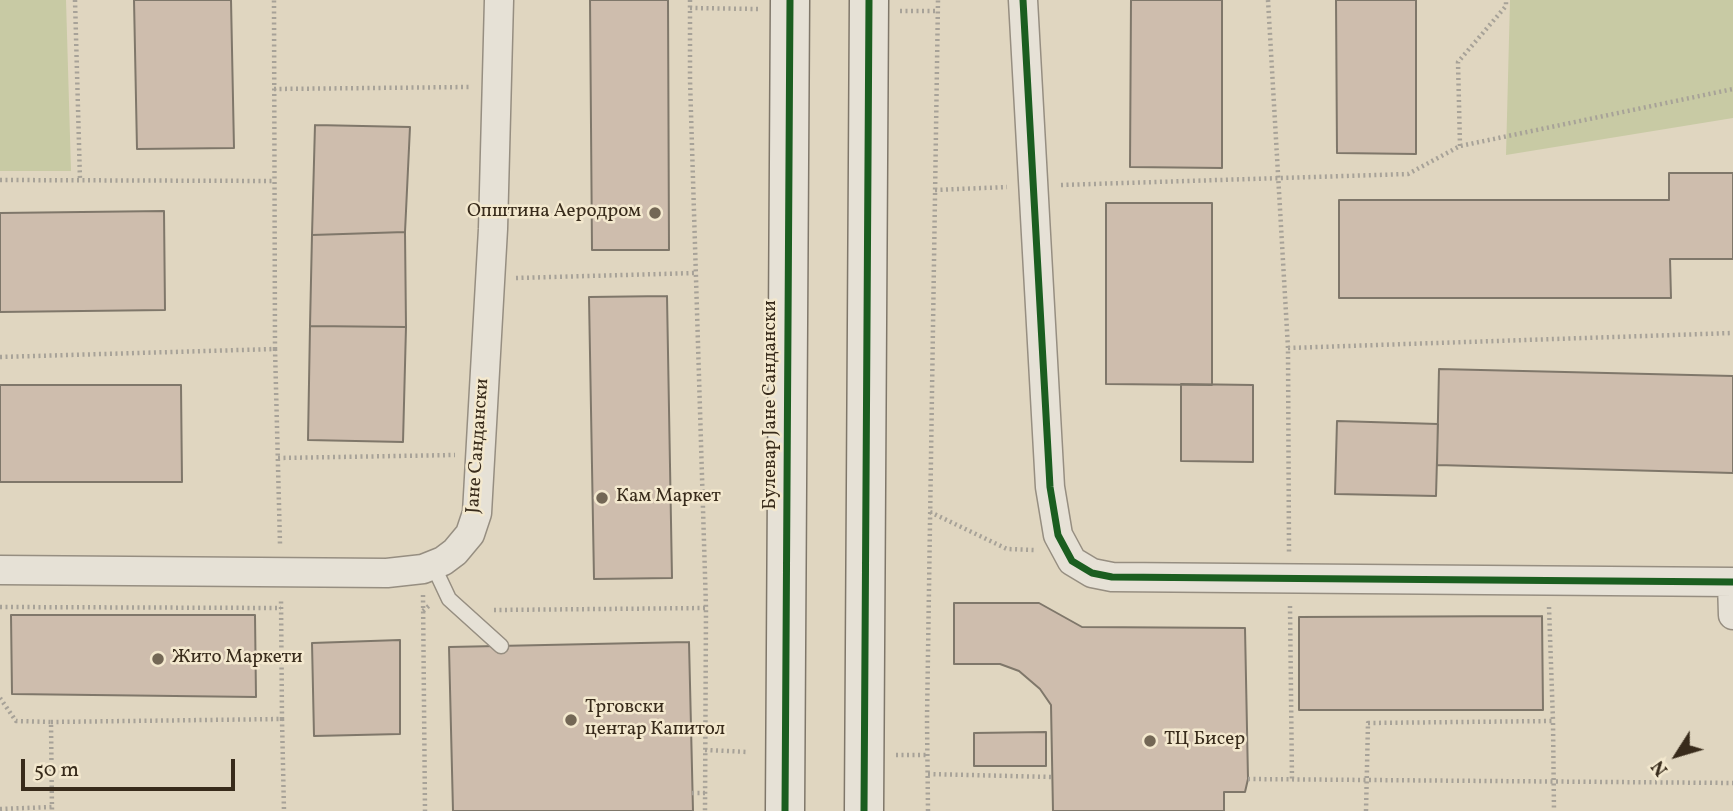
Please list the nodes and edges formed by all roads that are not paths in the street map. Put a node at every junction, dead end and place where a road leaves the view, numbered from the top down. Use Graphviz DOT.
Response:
graph roads {
  1 [pos="499,0"];
  2 [pos="869,0"];
  3 [pos="1023,0"];
  4 [pos="790,5"];
  5 [pos="428,567"];
  6 [pos="0,570"];
  7 [pos="1733,582"];
  8 [pos="1733,615"];
  9 [pos="501,646"];
  10 [pos="785,811"];
  11 [pos="864,811"];
  1 -- 5 [label="street, Јане Сандански"];
  2 -- 11 [label="street"];
  3 -- 7 [label="street"];
  4 -- 10 [label="street, Булевар Јане Сандански"];
  5 -- 6 [label="street, Јане Сандански"];
  5 -- 9 [label="lane"];
  7 -- 8 [label="street"];
}
